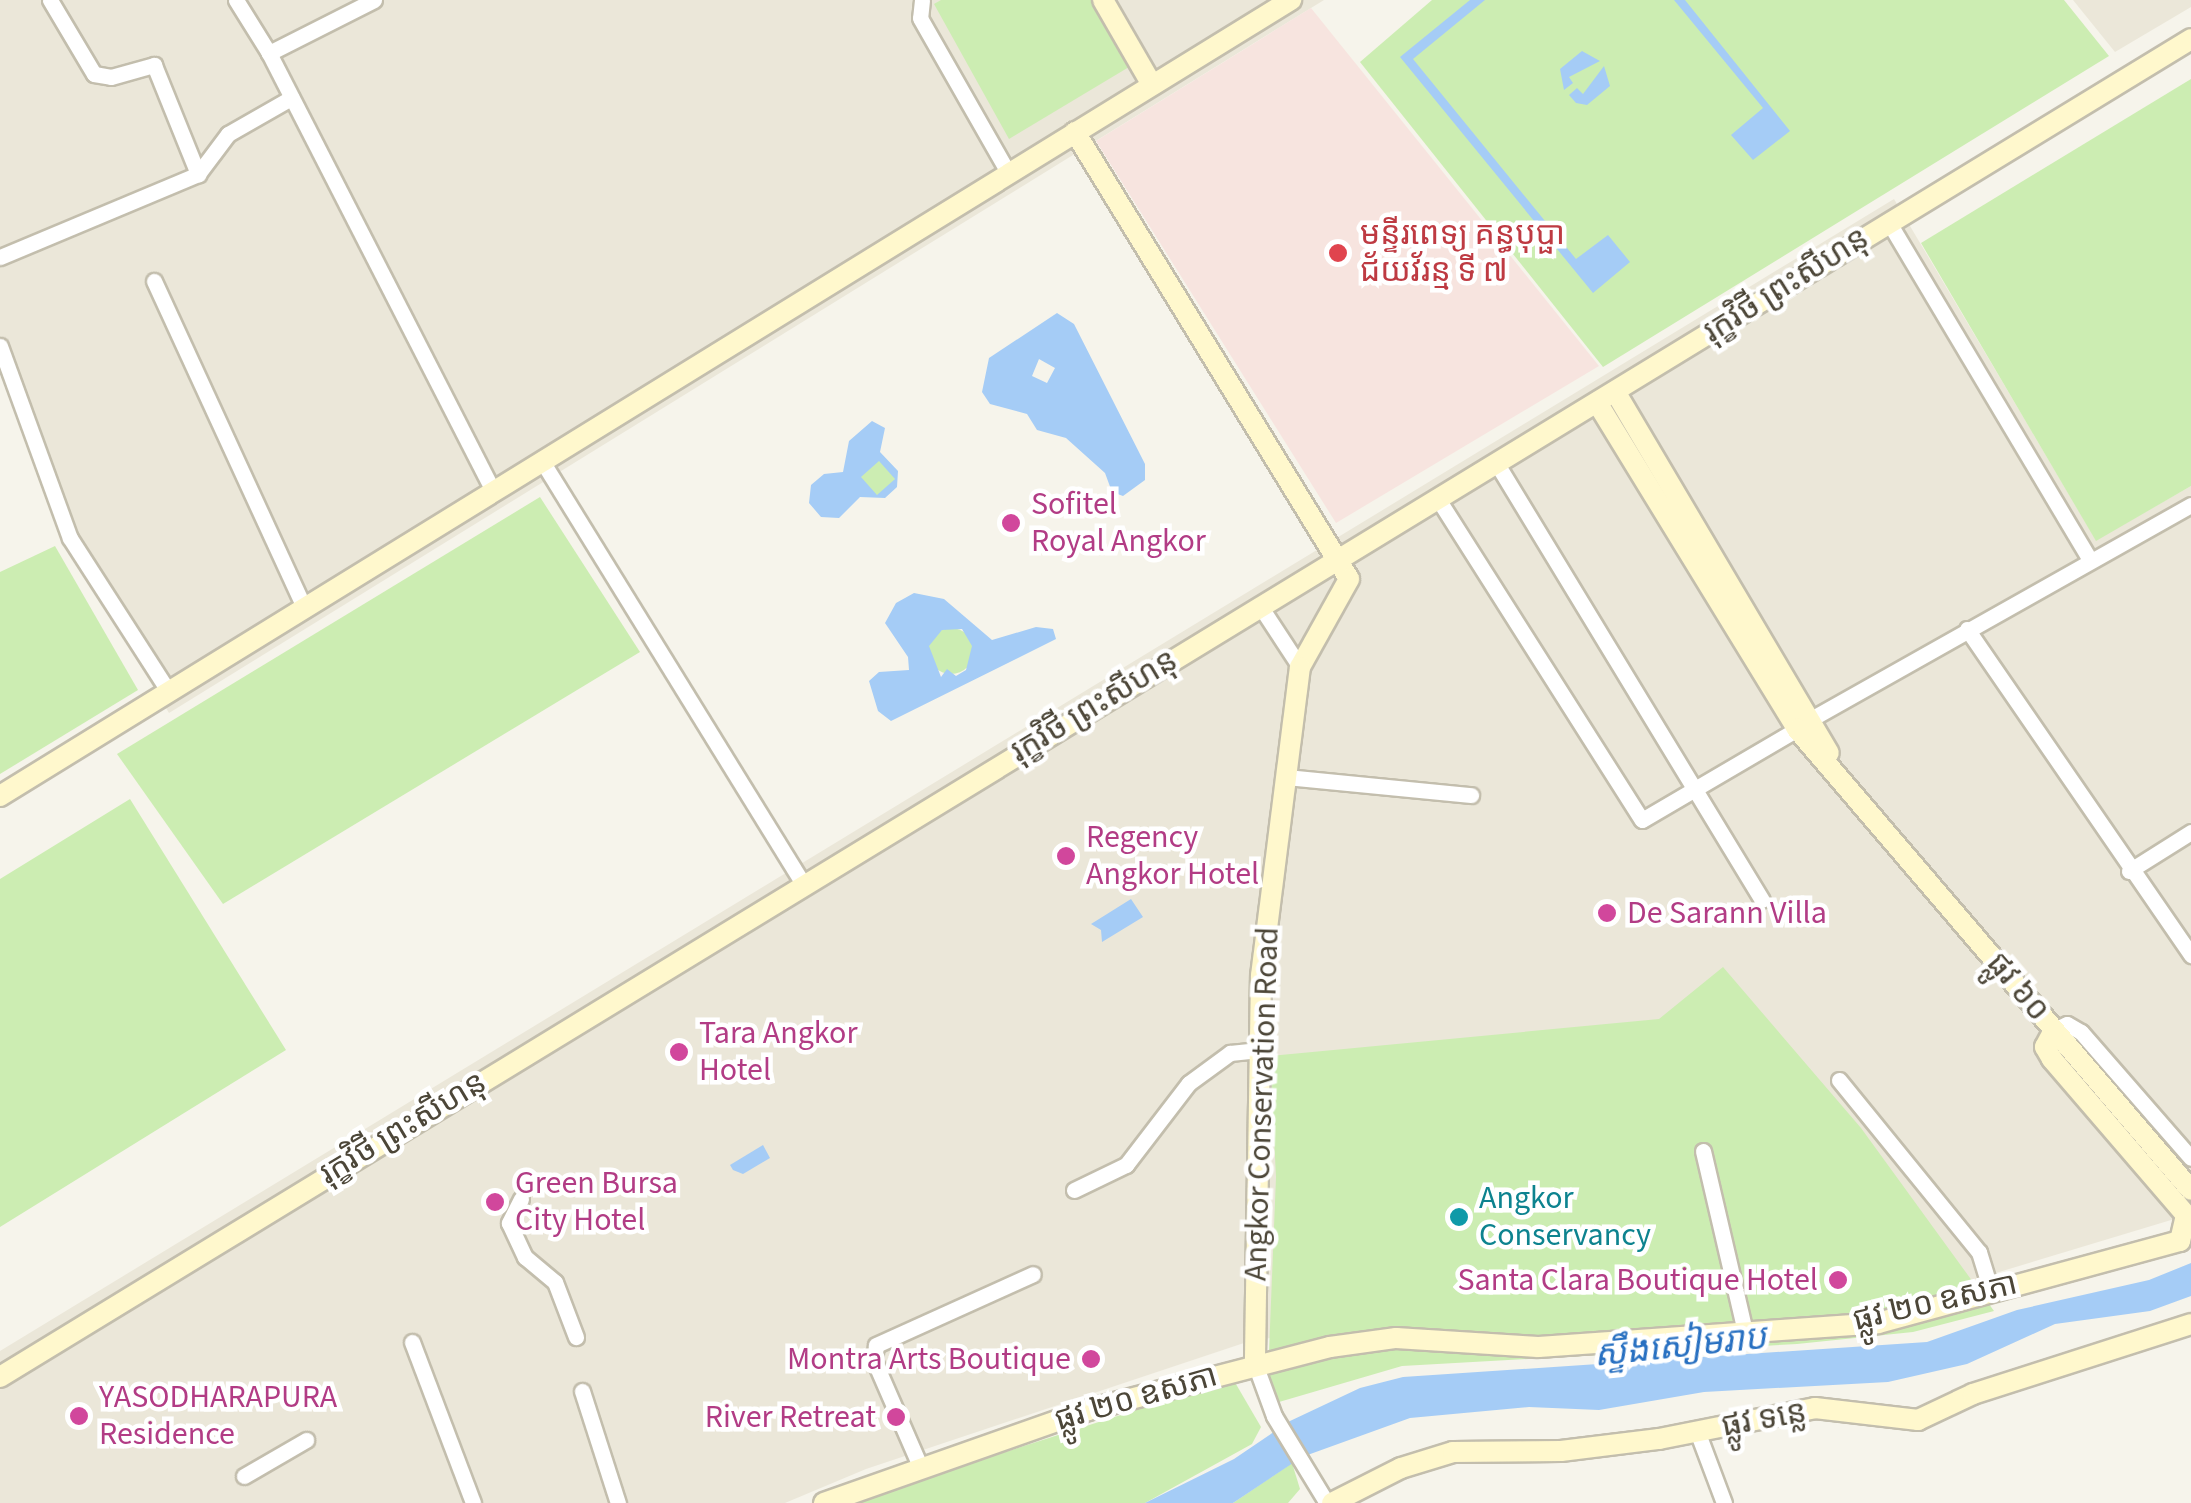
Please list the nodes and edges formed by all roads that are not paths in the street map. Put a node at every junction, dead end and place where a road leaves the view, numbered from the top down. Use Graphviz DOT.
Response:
graph roads {
  1 [pos="50,0"];
  2 [pos="236,0"];
  3 [pos="374,0"];
  4 [pos="922,0"];
  5 [pos="1103,0"];
  6 [pos="1291,0"];
  7 [pos="2191,39"];
  8 [pos="269,53"];
  9 [pos="1152,86"];
  10 [pos="291,98"];
  11 [pos="1074,132"];
  12 [pos="198,174"];
  13 [pos="1009,174"];
  14 [pos="1888,221"];
  15 [pos="0,256"];
  16 [pos="154,281"];
  17 [pos="0,346"];
  18 [pos="1616,393"];
  19 [pos="1598,404"];
  20 [pos="542,461"];
  21 [pos="1497,464"];
  22 [pos="494,491"];
  23 [pos="1438,499"];
  24 [pos="2191,505"];
  25 [pos="1339,557"];
  26 [pos="2090,560"];
  27 [pos="1260,606"];
  28 [pos="306,609"];
  29 [pos="1968,628"];
  30 [pos="1300,667"];
  31 [pos="169,692"];
  32 [pos="1804,724"];
  33 [pos="1286,776"];
  34 [pos="1694,788"];
  35 [pos="1471,794"];
  36 [pos="0,796"];
  37 [pos="2191,832"];
  38 [pos="2129,871"];
  39 [pos="803,884"];
  40 [pos="1762,900"];
  41 [pos="2191,955"];
  42 [pos="2054,1030"];
  43 [pos="1259,1050"];
  44 [pos="1839,1080"];
  45 [pos="1703,1152"];
  46 [pos="2191,1158"];
  47 [pos="1074,1190"];
  48 [pos="2191,1190"];
  49 [pos="521,1199"];
  50 [pos="1032,1274"];
  51 [pos="1991,1291"];
  52 [pos="2191,1324"];
  53 [pos="1745,1331"];
  54 [pos="576,1337"];
  55 [pos="412,1342"];
  56 [pos="1255,1364"];
  57 [pos="0,1377"];
  58 [pos="582,1391"];
  59 [pos="1697,1431"];
  60 [pos="306,1440"];
  61 [pos="920,1466"];
  62 [pos="244,1476"];
  63 [pos="473,1503"];
  64 [pos="618,1503"];
  65 [pos="824,1503"];
  66 [pos="1330,1503"];
  67 [pos="1724,1503"];
  1 -- 12 [label="street"];
  2 -- 8 [label="street"];
  3 -- 8 [label="street"];
  4 -- 13 [label="street"];
  5 -- 9 [label="main road"];
  6 -- 9 [label="main road"];
  7 -- 14 [label="main road, រុក្ខវិថី ព្រះសីហនុ"];
  8 -- 10 [label="street"];
  9 -- 11 [label="main road"];
  10 -- 12 [label="street"];
  10 -- 22 [label="street"];
  11 -- 13 [label="main road"];
  11 -- 25 [label="main road"];
  12 -- 15 [label="street"];
  13 -- 20 [label="main road"];
  14 -- 18 [label="main road, រុក្ខវិថី ព្រះសីហនុ"];
  14 -- 26 [label="street"];
  16 -- 28 [label="street"];
  17 -- 31 [label="street"];
  18 -- 19 [label="main road, រុក្ខវិថី ព្រះសីហនុ"];
  18 -- 32 [label="main road, ផ្លូវ ៦០"];
  19 -- 21 [label="main road, រុក្ខវិថី ព្រះសីហនុ"];
  19 -- 32 [label="main road, ផ្លូវ ៦០"];
  20 -- 22 [label="main road"];
  20 -- 39 [label="street"];
  21 -- 23 [label="main road, រុក្ខវិថី ព្រះសីហនុ"];
  21 -- 34 [label="street"];
  22 -- 28 [label="main road"];
  23 -- 25 [label="main road, រុក្ខវិថី ព្រះសីហនុ"];
  23 -- 34 [label="street"];
  24 -- 26 [label="street"];
  25 -- 27 [label="main road, រុក្ខវិថី ព្រះសីហនុ"];
  25 -- 30 [label="main road"];
  26 -- 29 [label="street"];
  27 -- 30 [label="street"];
  27 -- 39 [label="main road, រុក្ខវិថី ព្រះសីហនុ"];
  28 -- 31 [label="main road"];
  29 -- 32 [label="street"];
  29 -- 38 [label="street"];
  30 -- 33 [label="main road, Angkor Conservation Road"];
  31 -- 36 [label="main road"];
  32 -- 34 [label="street"];
  32 -- 42 [label="main road, ផ្លូវ ៦០"];
  33 -- 35 [label="street"];
  33 -- 43 [label="main road, Angkor Conservation Road"];
  34 -- 40 [label="street"];
  37 -- 38 [label="street"];
  38 -- 41 [label="street"];
  39 -- 57 [label="main road, រុក្ខវិថី ព្រះសីហនុ"];
  42 -- 46 [label="street"];
  42 -- 48 [label="main road, ផ្លូវ ៦០"];
  42 -- 51 [label="main road, ផ្លូវ ២០ ឧសភា"];
  43 -- 47 [label="street"];
  43 -- 56 [label="main road, Angkor Conservation Road"];
  44 -- 51 [label="street"];
  45 -- 53 [label="street"];
  49 -- 54 [label="street"];
  50 -- 61 [label="street"];
  51 -- 53 [label="main road, ផ្លូវ ២០ ឧសភា"];
  52 -- 59 [label="main road, ផ្លូវ ទន្លេ"];
  53 -- 56 [label="main road, ផ្លូវ ២០ ឧសភា"];
  55 -- 63 [label="street"];
  56 -- 61 [label="main road, ផ្លូវ ២០ ឧសភា"];
  56 -- 66 [label="street"];
  58 -- 64 [label="street"];
  59 -- 66 [label="main road, ផ្លូវ ទន្លេ"];
  59 -- 67 [label="street"];
  60 -- 62 [label="street"];
  61 -- 65 [label="main road, ផ្លូវ ២០ ឧសភា"];
}
